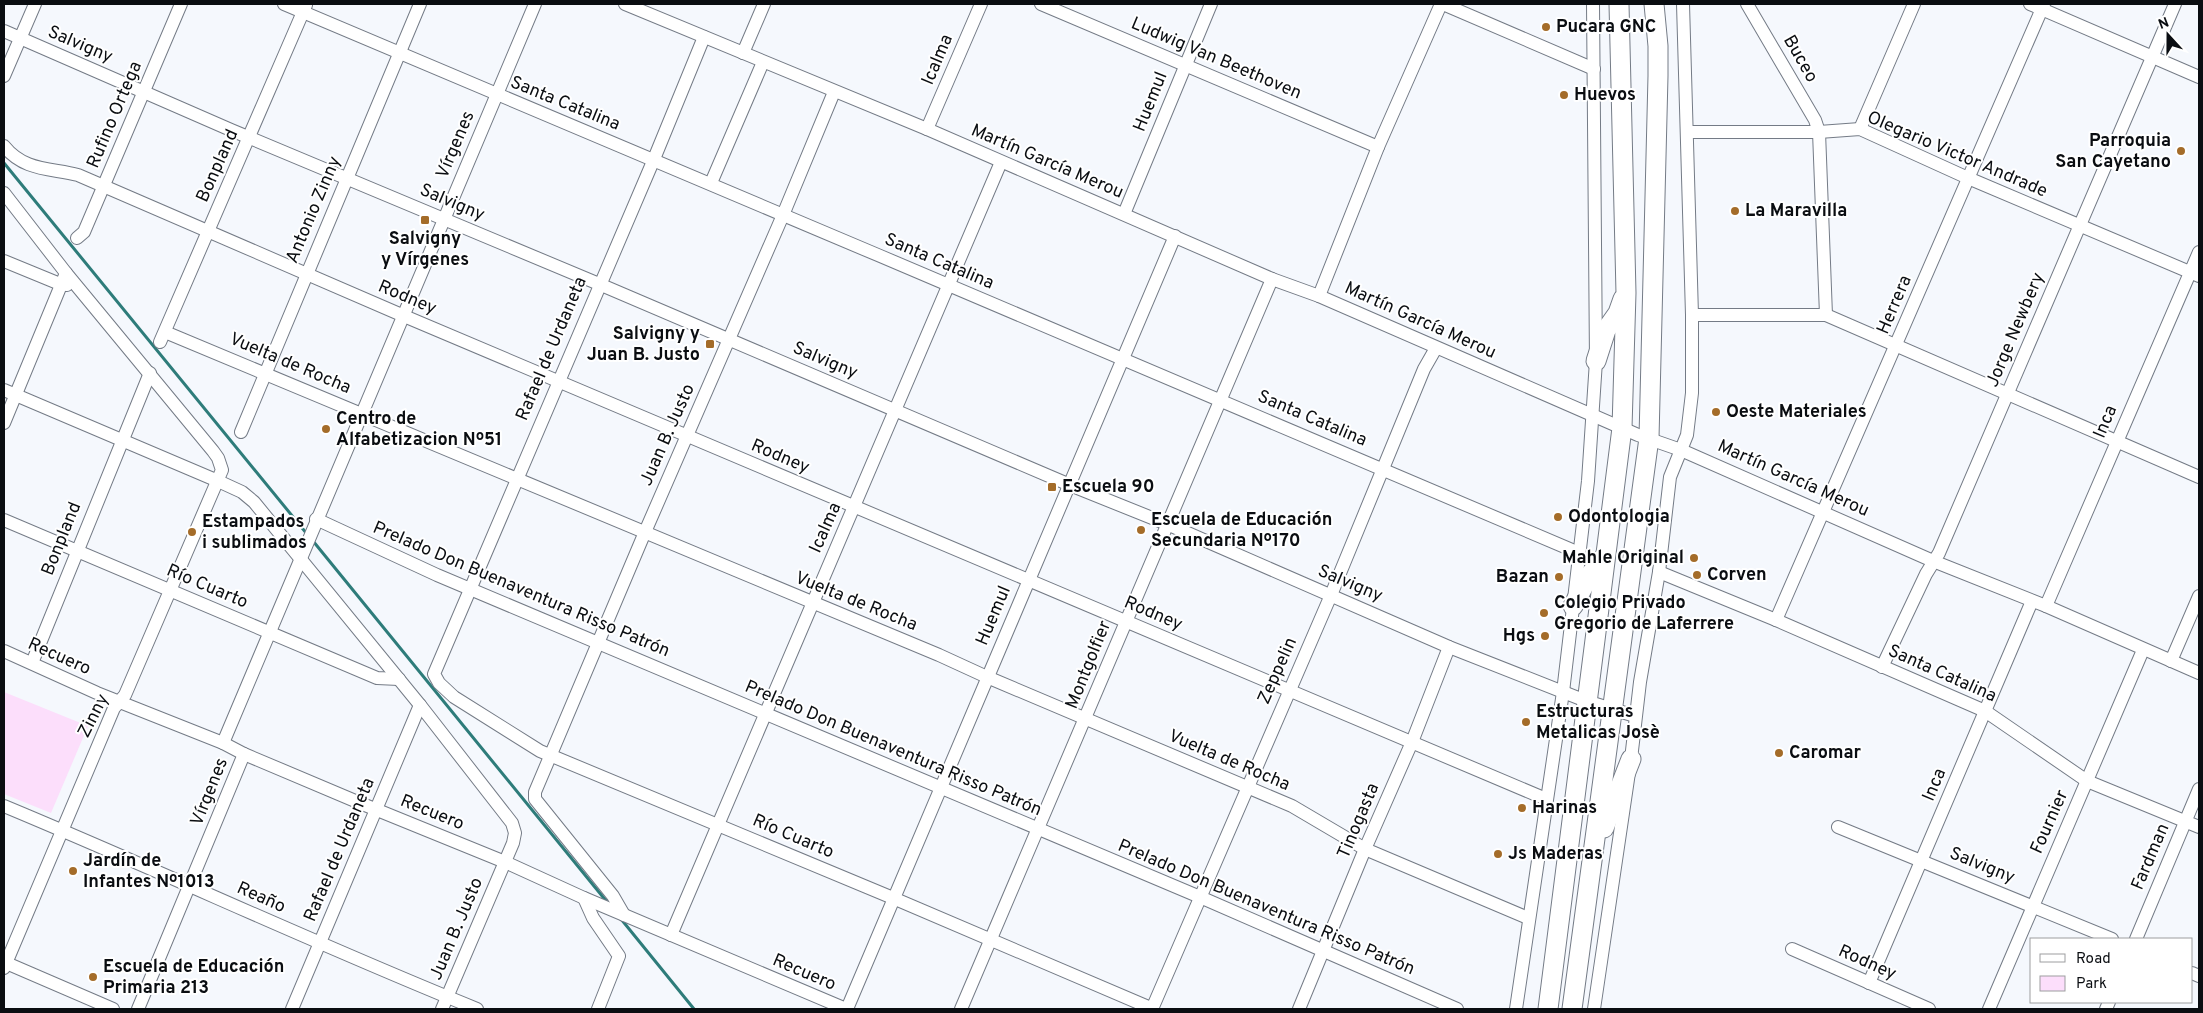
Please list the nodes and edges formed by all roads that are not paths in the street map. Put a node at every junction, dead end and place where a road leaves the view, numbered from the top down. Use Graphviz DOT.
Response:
graph roads {
  1 [pos="35,4"];
  2 [pos="181,4"];
  3 [pos="284,4"];
  4 [pos="420,4"];
  5 [pos="535,4"];
  6 [pos="625,4"];
  7 [pos="764,4"];
  8 [pos="981,4"];
  9 [pos="1041,4"];
  10 [pos="1211,4"];
  11 [pos="1442,4"];
  12 [pos="1593,4"];
  13 [pos="1619,4"];
  14 [pos="1654,4"];
  15 [pos="1665,4"];
  16 [pos="1683,4"];
  17 [pos="1747,4"];
  18 [pos="1914,4"];
  19 [pos="2030,4"];
  20 [pos="2175,4"];
  21 [pos="2043,6"];
  22 [pos="305,8"];
  23 [pos="646,8"];
  24 [pos="4,31"];
  25 [pos="704,36"];
  26 [pos="21,38"];
  27 [pos="1658,46"];
  28 [pos="743,53"];
  29 [pos="399,54"];
  30 [pos="2153,57"];
  31 [pos="763,62"];
  32 [pos="1185,65"];
  33 [pos="1594,69"];
  34 [pos="4,76"];
  35 [pos="2199,77"];
  36 [pos="143,91"];
  37 [pos="834,92"];
  38 [pos="496,95"];
  39 [pos="1860,129"];
  40 [pos="927,130"];
  41 [pos="1687,132"];
  42 [pos="1819,132"];
  43 [pos="250,137"];
  44 [pos="4,146"];
  45 [pos="1378,147"];
  46 [pos="654,159"];
  47 [pos="1001,162"];
  48 [pos="347,178"];
  49 [pos="1968,178"];
  50 [pos="711,183"];
  51 [pos="104,187"];
  52 [pos="4,193"];
  53 [pos="1124,214"];
  54 [pos="783,216"];
  55 [pos="444,219"];
  56 [pos="2079,225"];
  57 [pos="208,232"];
  58 [pos="1175,236"];
  59 [pos="77,238"];
  60 [pos="2199,252"];
  61 [pos="4,261"];
  62 [pos="305,274"];
  63 [pos="2195,274"];
  64 [pos="1272,278"];
  65 [pos="63,279"];
  66 [pos="599,284"];
  67 [pos="948,285"];
  68 [pos="1626,293"];
  69 [pos="1319,296"];
  70 [pos="1692,315"];
  71 [pos="1826,315"];
  72 [pos="404,316"];
  73 [pos="162,337"];
  74 [pos="730,340"];
  75 [pos="1898,345"];
  76 [pos="1436,348"];
  77 [pos="1122,358"];
  78 [pos="1596,361"];
  79 [pos="265,372"];
  80 [pos="150,373"];
  81 [pos="558,381"];
  82 [pos="9,393"];
  83 [pos="2009,393"];
  84 [pos="1221,399"];
  85 [pos="895,410"];
  86 [pos="362,414"];
  87 [pos="1593,415"];
  88 [pos="4,423"];
  89 [pos="1622,428"];
  90 [pos="241,432"];
  91 [pos="686,436"];
  92 [pos="1649,438"];
  93 [pos="122,440"];
  94 [pos="2117,440"];
  95 [pos="1681,450"];
  96 [pos="1382,468"];
  97 [pos="2199,477"];
  98 [pos="516,478"];
  99 [pos="218,481"];
  100 [pos="1070,485"];
  101 [pos="854,507"];
  102 [pos="1824,512"];
  103 [pos="316,519"];
  104 [pos="4,520"];
  105 [pos="1167,524"];
  106 [pos="645,532"];
  107 [pos="76,549"];
  108 [pos="1580,553"];
  109 [pos="1605,555"];
  110 [pos="299,557"];
  111 [pos="1933,561"];
  112 [pos="1659,572"];
  113 [pos="1028,581"];
  114 [pos="470,589"];
  115 [pos="171,591"];
  116 [pos="1331,595"];
  117 [pos="2199,596"];
  118 [pos="2032,601"];
  119 [pos="811,603"];
  120 [pos="1573,606"];
  121 [pos="2046,606"];
  122 [pos="1776,620"];
  123 [pos="1125,622"];
  124 [pos="269,632"];
  125 [pos="599,642"];
  126 [pos="1449,647"];
  127 [pos="2143,650"];
  128 [pos="4,651"];
  129 [pos="2171,661"];
  130 [pos="32,662"];
  131 [pos="1882,667"];
  132 [pos="2199,673"];
  133 [pos="434,674"];
  134 [pos="987,677"];
  135 [pos="398,679"];
  136 [pos="1288,689"];
  137 [pos="1563,692"];
  138 [pos="120,701"];
  139 [pos="1586,701"];
  140 [pos="420,705"];
  141 [pos="1613,710"];
  142 [pos="1986,710"];
  143 [pos="765,714"];
  144 [pos="1635,716"];
  145 [pos="1086,719"];
  146 [pos="222,742"];
  147 [pos="1412,742"];
  148 [pos="244,754"];
  149 [pos="551,756"];
  150 [pos="1631,759"];
  151 [pos="2087,781"];
  152 [pos="941,788"];
  153 [pos="1247,788"];
  154 [pos="2199,789"];
  155 [pos="1546,799"];
  156 [pos="4,806"];
  157 [pos="377,810"];
  158 [pos="2185,821"];
  159 [pos="718,824"];
  160 [pos="1838,827"];
  161 [pos="1037,828"];
  162 [pos="2199,828"];
  163 [pos="63,830"];
  164 [pos="1365,849"];
  165 [pos="1592,860"];
  166 [pos="1922,860"];
  167 [pos="505,862"];
  168 [pos="191,885"];
  169 [pos="1200,897"];
  170 [pos="584,898"];
  171 [pos="893,898"];
  172 [pos="2032,905"];
  173 [pos="624,915"];
  174 [pos="1528,918"];
  175 [pos="671,935"];
  176 [pos="2110,938"];
  177 [pos="2136,938"];
  178 [pos="990,940"];
  179 [pos="320,944"];
  180 [pos="1792,949"];
  181 [pos="1323,952"];
  182 [pos="4,964"];
  183 [pos="1869,983"];
  184 [pos="447,997"];
  185 [pos="1907,1005"];
  186 [pos="113,1009"];
  187 [pos="138,1009"];
  188 [pos="292,1009"];
  189 [pos="442,1009"];
  190 [pos="477,1009"];
  191 [pos="598,1009"];
  192 [pos="847,1009"];
  193 [pos="961,1009"];
  194 [pos="1153,1009"];
  195 [pos="1300,1009"];
  196 [pos="1457,1009"];
  197 [pos="1516,1009"];
  198 [pos="1548,1009"];
  199 [pos="1572,1009"];
  200 [pos="1594,1009"];
  201 [pos="1928,1009"];
  202 [pos="1989,1009"];
  1 -- 26 [label="street"];
  2 -- 36 [label="street, Rufino Ortega"];
  3 -- 22 [label="street, Santa Catalina"];
  4 -- 29 [label="street, Antonio Zinny"];
  5 -- 38 [label="street, Vírgenes"];
  6 -- 23 [label="street, Martín García Merou"];
  7 -- 28 [label="street"];
  8 -- 40 [label="street, Icalma"];
  9 -- 32 [label="street, Ludwig Van Beethoven"];
  10 -- 32 [label="street, Huemul"];
  11 -- 33 [label="street"];
  11 -- 45 [label="street"];
  12 -- 33 [label="street"];
  13 -- 68 [label="highway"];
  14 -- 27 [label="highway"];
  15 -- 27 [label="highway"];
  16 -- 41 [label="street"];
  17 -- 42 [label="street, Buceo"];
  18 -- 39 [label="street"];
  19 -- 21 [label="street"];
  20 -- 30 [label="street, Jorge Newbery"];
  21 -- 30 [label="street"];
  21 -- 49 [label="street, Herrera"];
  22 -- 29 [label="street, Santa Catalina"];
  22 -- 43 [label="street, Bonpland"];
  23 -- 25 [label="street, Martín García Merou"];
  24 -- 26 [label="street, Salvigny"];
  25 -- 28 [label="street, Martín García Merou"];
  25 -- 46 [label="street, Rafael de Urdaneta"];
  26 -- 34 [label="street"];
  26 -- 36 [label="street, Salvigny"];
  27 -- 92 [label="highway"];
  28 -- 31 [label="street, Martín García Merou"];
  29 -- 38 [label="street, Santa Catalina"];
  29 -- 48 [label="street, Antonio Zinny"];
  30 -- 35 [label="street"];
  30 -- 56 [label="street, Jorge Newbery"];
  31 -- 37 [label="street, Martín García Merou"];
  31 -- 50 [label="street"];
  32 -- 45 [label="street, Ludwig Van Beethoven"];
  32 -- 53 [label="street, Huemul"];
  33 -- 78 [label="street"];
  36 -- 43 [label="street, Salvigny"];
  36 -- 51 [label="street, Rufino Ortega"];
  37 -- 40 [label="street, Martín García Merou"];
  37 -- 54 [label="street, Juan B. Justo"];
  38 -- 46 [label="street, Santa Catalina"];
  38 -- 55 [label="street, Vírgenes"];
  39 -- 42 [label="street, Olegario Victor Andrade"];
  39 -- 49 [label="street, Olegario Victor Andrade"];
  40 -- 47 [label="street, Martín García Merou"];
  41 -- 42 [label="street, Olegario Victor Andrade"];
  41 -- 70 [label="street"];
  42 -- 71 [label="street"];
  43 -- 48 [label="street, Salvigny"];
  43 -- 57 [label="street, Bonpland"];
  44 -- 51 [label="street, Rodney"];
  45 -- 69 [label="street"];
  46 -- 50 [label="street, Santa Catalina"];
  46 -- 66 [label="street, Rafael de Urdaneta"];
  47 -- 53 [label="street, Martín García Merou"];
  47 -- 67 [label="street, Icalma"];
  48 -- 55 [label="street, Salvigny"];
  48 -- 62 [label="street, Antonio Zinny"];
  49 -- 56 [label="street, Olegario Victor Andrade"];
  49 -- 75 [label="street, Herrera"];
  50 -- 54 [label="street, Santa Catalina"];
  51 -- 57 [label="street, Rodney"];
  51 -- 59 [label="street, Rufino Ortega"];
  52 -- 65 [label="street"];
  53 -- 58 [label="street, Martín García Merou"];
  54 -- 67 [label="street, Santa Catalina"];
  54 -- 74 [label="street, Juan B. Justo"];
  55 -- 66 [label="street, Salvigny"];
  55 -- 72 [label="street, Vírgenes"];
  56 -- 63 [label="street, Olegario Victor Andrade"];
  56 -- 83 [label="street, Jorge Newbery"];
  57 -- 62 [label="street, Rodney"];
  57 -- 73 [label="street, Bonpland"];
  58 -- 64 [label="street, Martín García Merou"];
  58 -- 77 [label="street, Huemul"];
  60 -- 63 [label="street, Inca"];
  61 -- 65 [label="street"];
  62 -- 72 [label="street, Rodney"];
  62 -- 79 [label="street, Antonio Zinny"];
  63 -- 94 [label="street, Inca"];
  64 -- 69 [label="street, Martín García Merou"];
  64 -- 84 [label="street, Montgolfier"];
  65 -- 80 [label="street"];
  65 -- 82 [label="street"];
  66 -- 74 [label="street, Salvigny"];
  66 -- 81 [label="street, Rafael de Urdaneta"];
  67 -- 77 [label="street, Santa Catalina"];
  67 -- 85 [label="street, Icalma"];
  68 -- 78 [label="highway"];
  68 -- 89 [label="highway"];
  69 -- 76 [label="street, Martín García Merou"];
  70 -- 71 [label="street"];
  70 -- 95 [label="street"];
  71 -- 75 [label="street"];
  72 -- 81 [label="street, Rodney"];
  72 -- 86 [label="street, Vírgenes"];
  73 -- 79 [label="street, Vuelta de Rocha"];
  74 -- 85 [label="street, Salvigny"];
  74 -- 91 [label="street, Juan B. Justo"];
  75 -- 83 [label="street"];
  75 -- 102 [label="street, Herrera"];
  76 -- 87 [label="street, Martín García Merou"];
  76 -- 96 [label="street, Zeppelin"];
  77 -- 84 [label="street, Santa Catalina"];
  77 -- 100 [label="street, Huemul"];
  78 -- 87 [label="street"];
  79 -- 86 [label="street, Vuelta de Rocha"];
  79 -- 90 [label="street, Antonio Zinny"];
  80 -- 93 [label="street, Bonpland"];
  80 -- 99 [label="street"];
  81 -- 91 [label="street, Rodney"];
  81 -- 98 [label="street, Rafael de Urdaneta"];
  82 -- 88 [label="street"];
  82 -- 93 [label="street"];
  83 -- 94 [label="street"];
  83 -- 111 [label="street, Jorge Newbery"];
  84 -- 96 [label="street, Santa Catalina"];
  84 -- 105 [label="street, Montgolfier"];
  85 -- 100 [label="street, Salvigny"];
  85 -- 101 [label="street, Icalma"];
  86 -- 98 [label="street, Vuelta de Rocha"];
  86 -- 103 [label="street, Vírgenes"];
  87 -- 89 [label="street, Martín García Merou"];
  87 -- 108 [label="street"];
  89 -- 92 [label="street, Martín García Merou"];
  89 -- 109 [label="highway"];
  91 -- 101 [label="street, Rodney"];
  91 -- 106 [label="street, Juan B. Justo"];
  92 -- 95 [label="street, Martín García Merou"];
  92 -- 141 [label="highway"];
  93 -- 99 [label="street"];
  93 -- 107 [label="street, Bonpland"];
  94 -- 97 [label="street"];
  94 -- 121 [label="street, Inca"];
  95 -- 102 [label="street, Martín García Merou"];
  95 -- 112 [label="street"];
  96 -- 108 [label="street, Santa Catalina"];
  96 -- 116 [label="street, Zeppelin"];
  98 -- 106 [label="street, Vuelta de Rocha"];
  98 -- 114 [label="street, Rafael de Urdaneta"];
  99 -- 110 [label="street, Juan B. Justo"];
  99 -- 115 [label="street, Zinny"];
  100 -- 105 [label="street, Salvigny"];
  100 -- 113 [label="street, Huemul"];
  101 -- 113 [label="street, Rodney"];
  101 -- 119 [label="street, Icalma"];
  102 -- 111 [label="street, Martín García Merou"];
  102 -- 122 [label="street, Herrera"];
  103 -- 110 [label="street, Vírgenes"];
  103 -- 114 [label="street, Prelado Don Buenaventura Risso Patrón"];
  104 -- 107 [label="street, Río Cuarto"];
  105 -- 116 [label="street, Salvigny"];
  105 -- 123 [label="street, Montgolfier"];
  106 -- 119 [label="street, Vuelta de Rocha"];
  106 -- 125 [label="street, Juan B. Justo"];
  107 -- 115 [label="street, Río Cuarto"];
  107 -- 130 [label="street, Bonpland"];
  108 -- 120 [label="street"];
  109 -- 120 [label="highway"];
  109 -- 139 [label="highway"];
  110 -- 124 [label="street, Vírgenes"];
  110 -- 135 [label="street, Juan B. Justo"];
  111 -- 118 [label="street, Martín García Merou"];
  111 -- 131 [label="street, Jorge Newbery"];
  112 -- 122 [label="street, Santa Catalina"];
  112 -- 144 [label="street"];
  113 -- 123 [label="street, Rodney"];
  113 -- 134 [label="street, Huemul"];
  114 -- 125 [label="street, Prelado Don Buenaventura Risso Patrón"];
  114 -- 133 [label="street, Rafael de Urdaneta"];
  115 -- 124 [label="street, Río Cuarto"];
  115 -- 138 [label="street, Zinny"];
  116 -- 126 [label="street, Salvigny"];
  116 -- 136 [label="street, Zeppelin"];
  117 -- 129 [label="street"];
  118 -- 121 [label="street, Martín García Merou"];
  118 -- 142 [label="street, Inca"];
  119 -- 134 [label="street, Vuelta de Rocha"];
  119 -- 143 [label="street, Icalma"];
  120 -- 137 [label="street"];
  121 -- 127 [label="street, Martín García Merou"];
  122 -- 131 [label="street, Santa Catalina"];
  123 -- 136 [label="street, Rodney"];
  123 -- 145 [label="street, Montgolfier"];
  124 -- 135 [label="street, Río Cuarto"];
  124 -- 146 [label="street, Vírgenes"];
  125 -- 143 [label="street, Prelado Don Buenaventura Risso Patrón"];
  125 -- 149 [label="street, Juan B. Justo"];
  126 -- 137 [label="street, Salvigny"];
  126 -- 147 [label="street, Tinogasta"];
  127 -- 129 [label="street, Martín García Merou"];
  127 -- 151 [label="street, Fournier"];
  128 -- 130 [label="street, Recuero"];
  129 -- 132 [label="street, Martín García Merou"];
  130 -- 138 [label="street, Recuero"];
  131 -- 142 [label="street, Santa Catalina"];
  133 -- 149 [label="street, Río Cuarto"];
  134 -- 145 [label="street, Vuelta de Rocha"];
  134 -- 152 [label="street, Huemul"];
  135 -- 140 [label="street, Juan B. Justo"];
  136 -- 147 [label="street, Rodney"];
  136 -- 153 [label="street, Zeppelin"];
  137 -- 139 [label="street, Salvigny"];
  137 -- 155 [label="street"];
  138 -- 146 [label="street, Recuero"];
  138 -- 163 [label="street, Zinny"];
  139 -- 141 [label="street, Salvigny"];
  139 -- 198 [label="highway"];
  140 -- 157 [label="street, Rafael de Urdaneta"];
  140 -- 167 [label="street, Juan B. Justo"];
  141 -- 144 [label="street, Salvigny"];
  141 -- 165 [label="highway"];
  142 -- 151 [label="street, Santa Catalina"];
  142 -- 166 [label="street, Inca"];
  143 -- 152 [label="street, Prelado Don Buenaventura Risso Patrón"];
  143 -- 159 [label="street, Icalma"];
  144 -- 150 [label="street"];
  145 -- 153 [label="street, Vuelta de Rocha"];
  145 -- 161 [label="street, Montgolfier"];
  146 -- 148 [label="street, Recuero"];
  147 -- 155 [label="street, Rodney"];
  147 -- 164 [label="street, Tinogasta"];
  148 -- 157 [label="street, Recuero"];
  148 -- 168 [label="street, Vírgenes"];
  149 -- 159 [label="street, Río Cuarto"];
  149 -- 173 [label="street, Juan B. Justo"];
  150 -- 165 [label="highway"];
  150 -- 200 [label="street"];
  151 -- 158 [label="street, Santa Catalina"];
  151 -- 172 [label="street, Fournier"];
  152 -- 161 [label="street, Prelado Don Buenaventura Risso Patrón"];
  152 -- 171 [label="street, Huemul"];
  153 -- 164 [label="street, Vuelta de Rocha"];
  153 -- 169 [label="street, Zeppelin"];
  154 -- 158 [label="street, Fardman"];
  155 -- 174 [label="street"];
  156 -- 163 [label="street, Reaño"];
  157 -- 167 [label="street, Recuero"];
  157 -- 179 [label="street, Rafael de Urdaneta"];
  158 -- 162 [label="street, Santa Catalina"];
  158 -- 177 [label="street, Fardman"];
  159 -- 171 [label="street, Río Cuarto"];
  159 -- 175 [label="street, Icalma"];
  160 -- 166 [label="street, Salvigny"];
  161 -- 169 [label="street, Prelado Don Buenaventura Risso Patrón"];
  161 -- 178 [label="street, Montgolfier"];
  163 -- 168 [label="street, Reaño"];
  163 -- 182 [label="street, Zinny"];
  164 -- 174 [label="street, Vuelta de Rocha"];
  164 -- 181 [label="street, Tinogasta"];
  165 -- 199 [label="highway"];
  166 -- 172 [label="street, Salvigny"];
  166 -- 183 [label="street, Inca"];
  167 -- 170 [label="street, Recuero"];
  167 -- 184 [label="street, Juan B. Justo"];
  168 -- 179 [label="street, Reaño"];
  168 -- 187 [label="street, Vírgenes"];
  169 -- 181 [label="street, Prelado Don Buenaventura Risso Patrón"];
  169 -- 194 [label="street, Zeppelin"];
  170 -- 173 [label="street, Recuero"];
  170 -- 191 [label="street"];
  171 -- 178 [label="street, Río Cuarto"];
  171 -- 192 [label="street, Huemul"];
  172 -- 176 [label="street, Salvigny"];
  172 -- 202 [label="street, Fournier"];
  173 -- 175 [label="street, Recuero"];
  174 -- 197 [label="street"];
  175 -- 192 [label="street, Recuero"];
  178 -- 193 [label="street, Montgolfier"];
  178 -- 194 [label="street, Río Cuarto"];
  179 -- 184 [label="street, Reaño"];
  179 -- 188 [label="street, Rafael de Urdaneta"];
  180 -- 183 [label="street, Rodney"];
  181 -- 195 [label="street, Tinogasta"];
  181 -- 196 [label="street, Prelado Don Buenaventura Risso Patrón"];
  182 -- 186 [label="street"];
  183 -- 185 [label="street, Rodney"];
  184 -- 189 [label="street, Juan B. Justo"];
  184 -- 190 [label="street, Reaño"];
  185 -- 201 [label="street, Rodney"];
}
